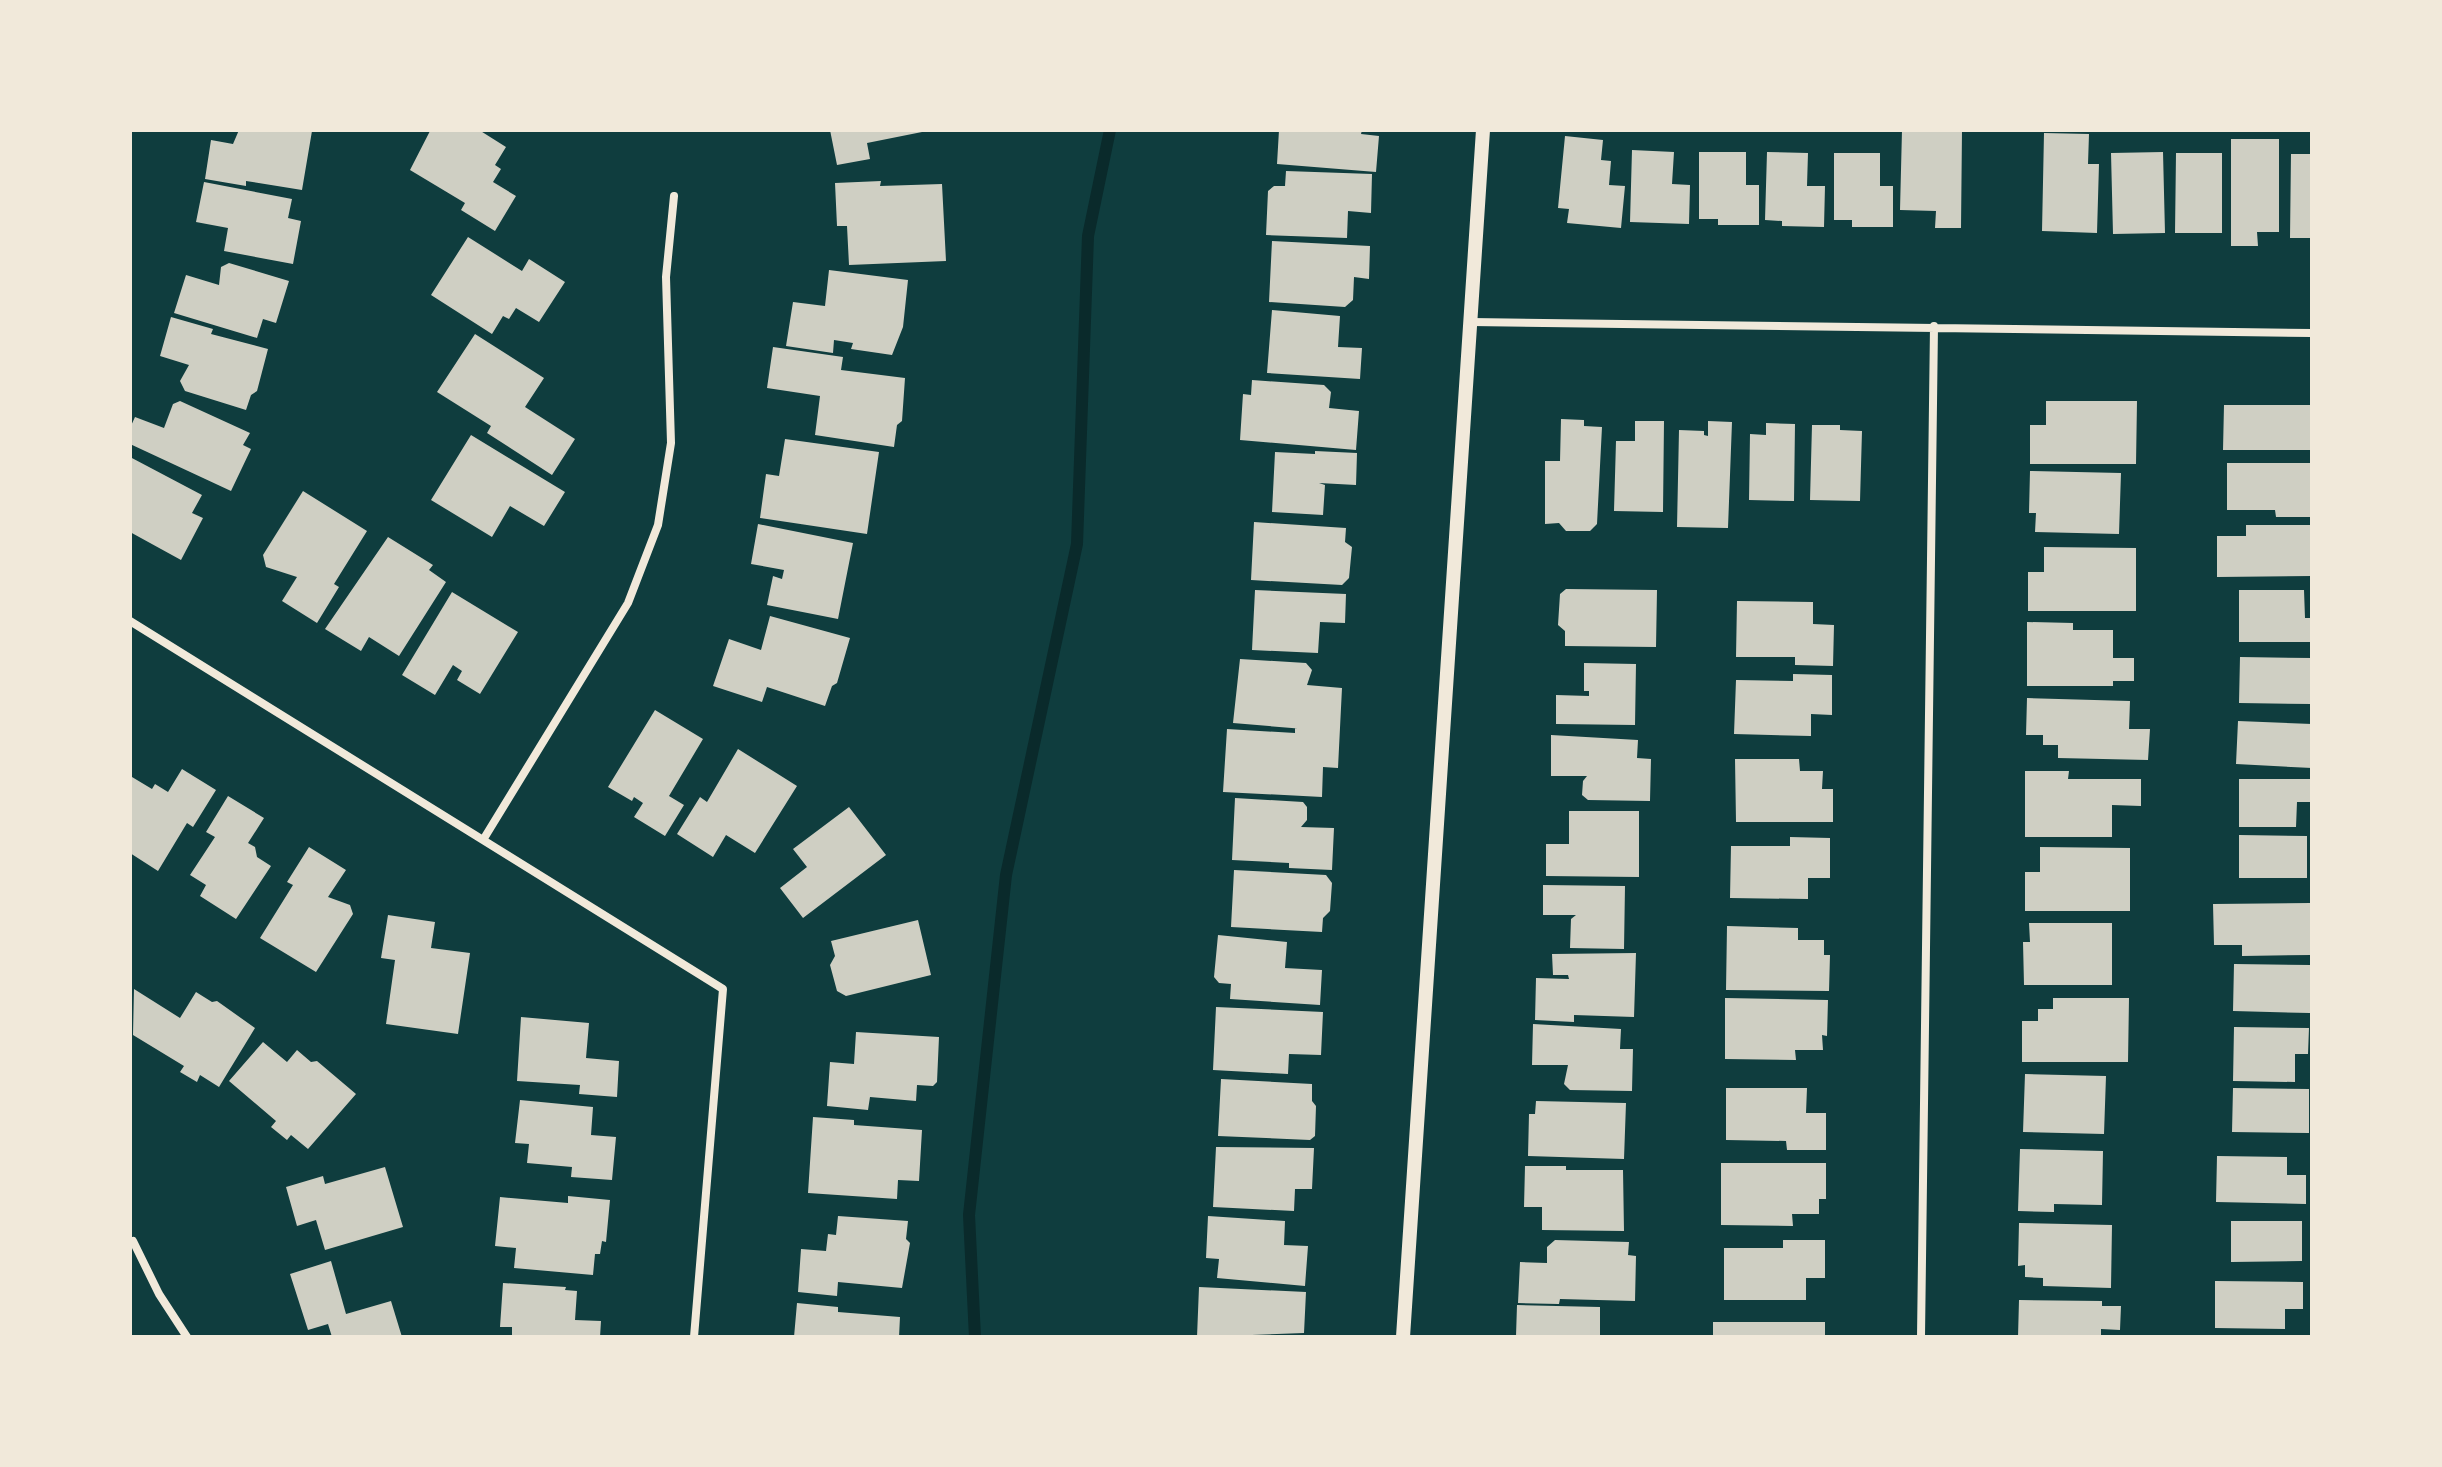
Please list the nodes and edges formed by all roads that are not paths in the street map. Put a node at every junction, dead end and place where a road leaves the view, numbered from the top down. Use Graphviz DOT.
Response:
graph roads {
  1 [pos="1483,130"];
  2 [pos="674,196"];
  3 [pos="1471,322"];
  4 [pos="1934,326"];
  5 [pos="2312,333"];
  6 [pos="130,621"];
  7 [pos="483,840"];
  8 [pos="133,1241"];
  9 [pos="187,1337"];
  10 [pos="694,1337"];
  11 [pos="1403,1337"];
  12 [pos="1921,1337"];
  1 -- 3 [label="street"];
  2 -- 7 [label="street"];
  3 -- 4 [label="street"];
  3 -- 11 [label="street"];
  4 -- 5 [label="street"];
  4 -- 12 [label="street"];
  6 -- 7 [label="street"];
  7 -- 10 [label="street"];
  8 -- 9 [label="street"];
}
